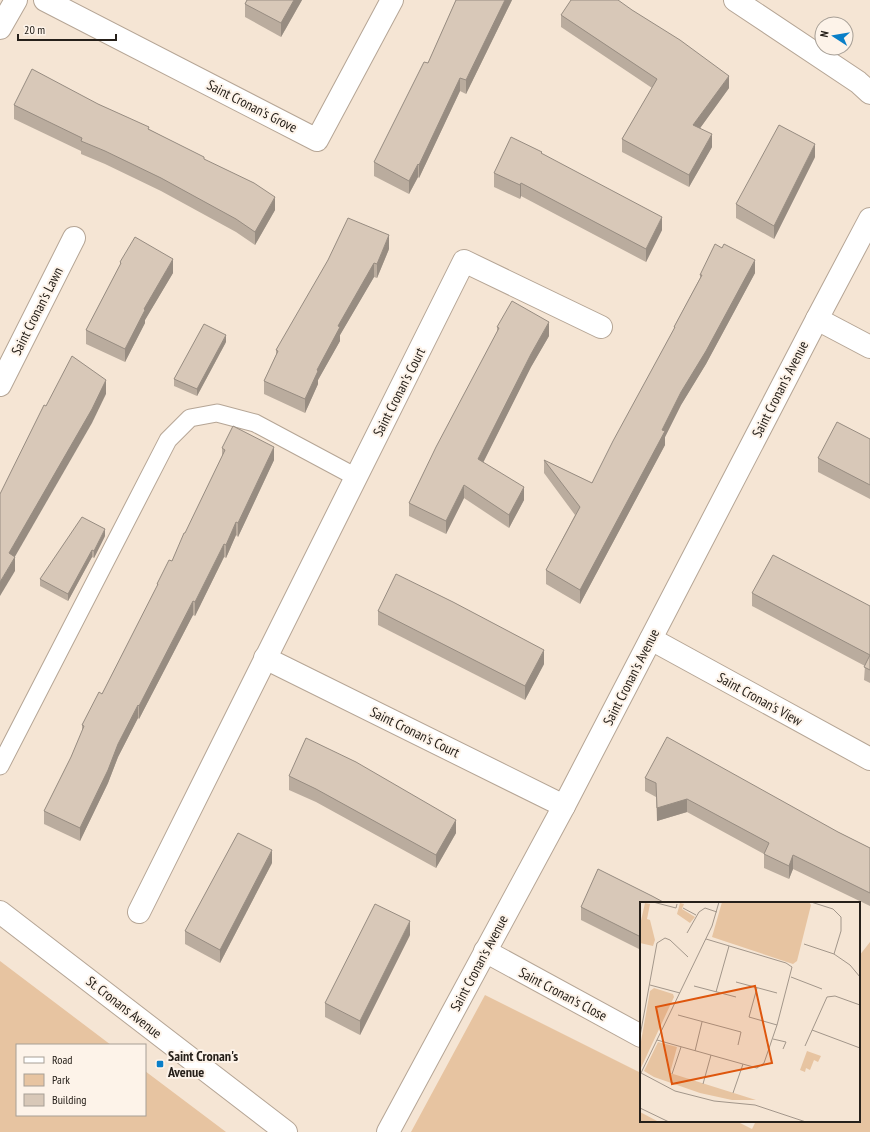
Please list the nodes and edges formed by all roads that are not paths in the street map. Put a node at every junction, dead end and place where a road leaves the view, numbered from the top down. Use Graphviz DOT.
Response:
graph roads {
  1 [pos="16,0"];
  2 [pos="45,0"];
  3 [pos="392,0"];
  4 [pos="735,0"];
  5 [pos="0,28"];
  6 [pos="870,92"];
  7 [pos="870,219"];
  8 [pos="74,238"];
  9 [pos="817,319"];
  10 [pos="601,327"];
  11 [pos="870,347"];
  12 [pos="0,385"];
  13 [pos="356,477"];
  14 [pos="650,639"];
  15 [pos="265,658"];
  16 [pos="870,759"];
  17 [pos="0,766"];
  18 [pos="564,806"];
  19 [pos="0,912"];
  20 [pos="138,912"];
  21 [pos="485,951"];
  22 [pos="640,1035"];
  23 [pos="286,1132"];
  24 [pos="388,1132"];
  1 -- 5 [label="street"];
  2 -- 3 [label="street, Saint Cronan's Grove"];
  4 -- 6 [label="street"];
  7 -- 9 [label="street, Saint Cronan's Avenue"];
  8 -- 12 [label="street, Saint Cronan's Lawn"];
  9 -- 11 [label="street"];
  9 -- 14 [label="street, Saint Cronan's Avenue"];
  10 -- 13 [label="street, Saint Cronan's Court"];
  13 -- 15 [label="street, Saint Cronan's Court"];
  13 -- 17 [label="lane"];
  14 -- 16 [label="street, Saint Cronan's View"];
  14 -- 18 [label="street, Saint Cronan's Avenue"];
  15 -- 18 [label="street, Saint Cronan's Court"];
  15 -- 20 [label="street, Saint Cronan's Court"];
  18 -- 21 [label="street, Saint Cronan's Avenue"];
  19 -- 23 [label="street, St. Cronans Avenue"];
  21 -- 22 [label="street, Saint Cronan's Close"];
  21 -- 24 [label="street, Saint Cronan's Avenue"];
}
